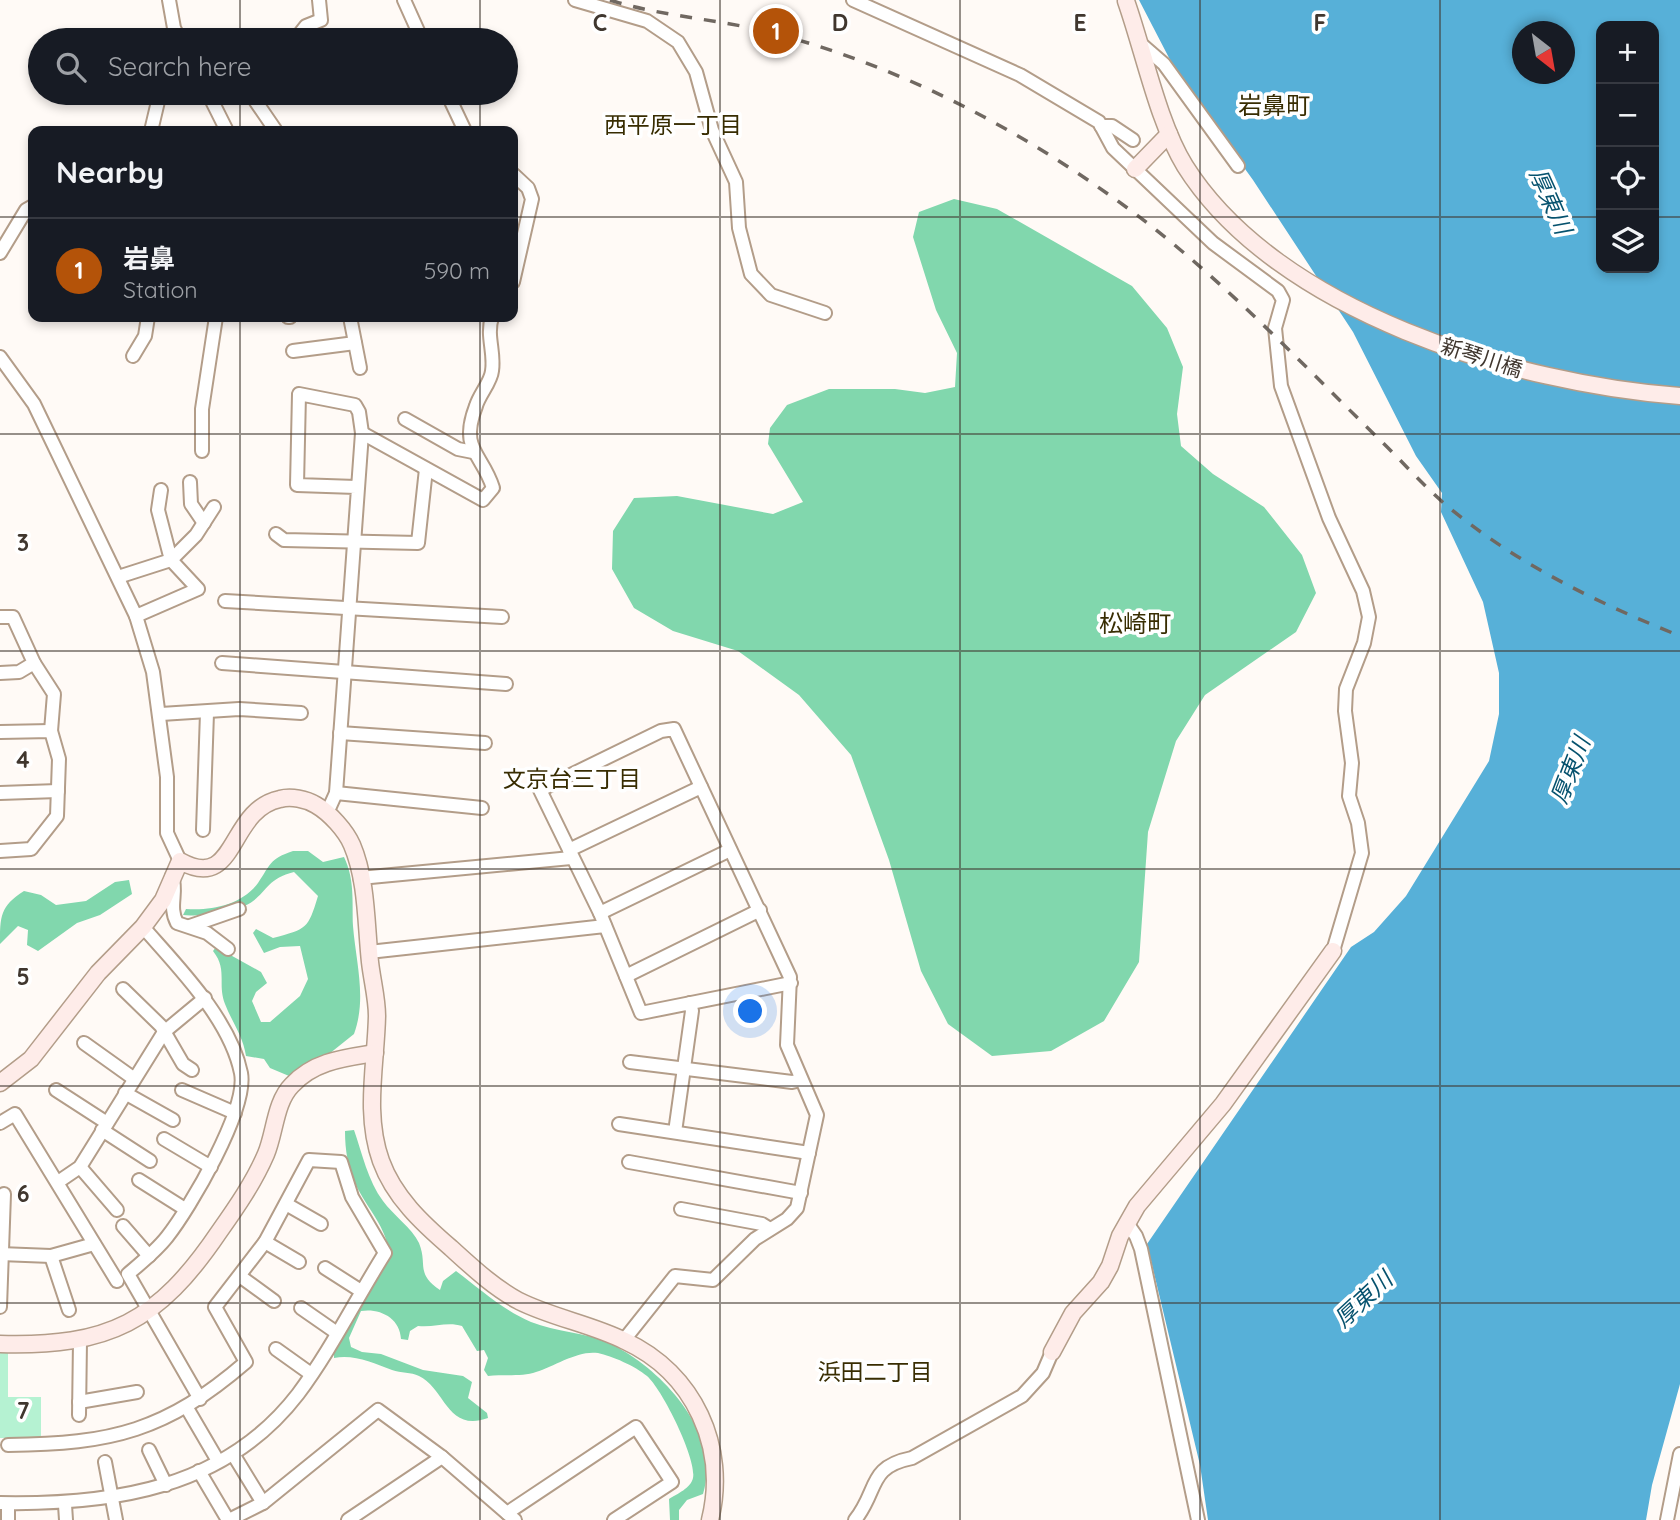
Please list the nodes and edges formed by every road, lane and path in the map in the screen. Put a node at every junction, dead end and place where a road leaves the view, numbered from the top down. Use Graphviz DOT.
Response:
graph roads {
  1 [pos="169,0"];
  2 [pos="319,0"];
  3 [pos="404,0"];
  4 [pos="575,0"];
  5 [pos="853,0"];
  6 [pos="1126,1"];
  7 [pos="173,28"];
  8 [pos="304,28"];
  9 [pos="417,28"];
  10 [pos="1141,44"];
  11 [pos="157,105"];
  12 [pos="214,105"];
  13 [pos="258,105"];
  14 [pos="453,105"];
  15 [pos="152,126"];
  16 [pos="224,126"];
  17 [pos="273,126"];
  18 [pos="463,126"];
  19 [pos="1101,126"];
  20 [pos="1169,134"];
  21 [pos="1133,140"];
  22 [pos="1238,166"];
  23 [pos="1135,169"];
  24 [pos="518,179"];
  25 [pos="28,209"];
  26 [pos="0,253"];
  27 [pos="518,259"];
  28 [pos="825,313"];
  29 [pos="147,322"];
  30 [pos="215,322"];
  31 [pos="351,322"];
  32 [pos="491,322"];
  33 [pos="355,343"];
  34 [pos="293,351"];
  35 [pos="133,355"];
  36 [pos="0,357"];
  37 [pos="360,368"];
  38 [pos="1680,396"];
  39 [pos="405,419"];
  40 [pos="362,433"];
  41 [pos="202,451"];
  42 [pos="472,452"];
  43 [pos="426,469"];
  44 [pos="190,482"];
  45 [pos="356,487"];
  46 [pos="161,490"];
  47 [pos="214,508"];
  48 [pos="204,523"];
  49 [pos="275,534"];
  50 [pos="353,541"];
  51 [pos="171,560"];
  52 [pos="118,577"];
  53 [pos="225,601"];
  54 [pos="348,609"];
  55 [pos="136,616"];
  56 [pos="0,617"];
  57 [pos="502,617"];
  58 [pos="34,663"];
  59 [pos="222,663"];
  60 [pos="344,672"];
  61 [pos="0,673"];
  62 [pos="506,684"];
  63 [pos="207,713"];
  64 [pos="301,713"];
  65 [pos="161,715"];
  66 [pos="51,731"];
  67 [pos="0,732"];
  68 [pos="340,733"];
  69 [pos="485,743"];
  70 [pos="701,787"];
  71 [pos="58,791"];
  72 [pos="0,793"];
  73 [pos="336,793"];
  74 [pos="482,808"];
  75 [pos="327,813"];
  76 [pos="203,830"];
  77 [pos="0,850"];
  78 [pos="730,850"];
  79 [pos="570,854"];
  80 [pos="176,868"];
  81 [pos="360,878"];
  82 [pos="239,909"];
  83 [pos="760,909"];
  84 [pos="600,913"];
  85 [pos="190,926"];
  86 [pos="606,926"];
  87 [pos="143,927"];
  88 [pos="228,949"];
  89 [pos="1333,951"];
  90 [pos="369,952"];
  91 [pos="626,975"];
  92 [pos="792,983"];
  93 [pos="123,989"];
  94 [pos="205,998"];
  95 [pos="690,1003"];
  96 [pos="164,1032"];
  97 [pos="84,1043"];
  98 [pos="375,1054"];
  99 [pos="631,1062"];
  100 [pos="684,1069"];
  101 [pos="192,1070"];
  102 [pos="133,1079"];
  103 [pos="801,1080"];
  104 [pos="0,1083"];
  105 [pos="56,1090"];
  106 [pos="182,1090"];
  107 [pos="125,1093"];
  108 [pos="235,1113"];
  109 [pos="173,1120"];
  110 [pos="0,1122"];
  111 [pos="619,1124"];
  112 [pos="105,1127"];
  113 [pos="675,1132"];
  114 [pos="164,1139"];
  115 [pos="809,1153"];
  116 [pos="150,1161"];
  117 [pos="629,1162"];
  118 [pos="80,1167"];
  119 [pos="211,1167"];
  120 [pos="139,1180"];
  121 [pos="58,1182"];
  122 [pos="801,1193"];
  123 [pos="4,1194"];
  124 [pos="286,1204"];
  125 [pos="185,1209"];
  126 [pos="681,1209"];
  127 [pos="117,1210"];
  128 [pos="1127,1223"];
  129 [pos="321,1224"];
  130 [pos="123,1226"];
  131 [pos="770,1229"];
  132 [pos="265,1242"];
  133 [pos="94,1244"];
  134 [pos="1,1254"];
  135 [pos="51,1256"];
  136 [pos="149,1256"];
  137 [pos="299,1262"];
  138 [pos="325,1268"];
  139 [pos="241,1278"];
  140 [pos="117,1281"];
  141 [pos="361,1291"];
  142 [pos="274,1301"];
  143 [pos="1,1307"];
  144 [pos="301,1308"];
  145 [pos="69,1310"];
  146 [pos="148,1311"];
  147 [pos="337,1333"];
  148 [pos="624,1340"];
  149 [pos="79,1341"];
  150 [pos="0,1344"];
  151 [pos="276,1349"];
  152 [pos="1052,1352"];
  153 [pos="311,1374"];
  154 [pos="137,1392"];
  155 [pos="200,1399"];
  156 [pos="187,1408"];
  157 [pos="8,1445"];
  158 [pos="149,1450"];
  159 [pos="233,1454"];
  160 [pos="442,1457"];
  161 [pos="1680,1459"];
  162 [pos="218,1461"];
  163 [pos="105,1462"];
  164 [pos="200,1471"];
  165 [pos="166,1485"];
  166 [pos="113,1498"];
  167 [pos="263,1503"];
  168 [pos="4,1504"];
  169 [pos="65,1504"];
  170 [pos="511,1516"];
  171 [pos="8,1520"];
  172 [pos="66,1520"];
  173 [pos="116,1520"];
  174 [pos="228,1520"];
  175 [pos="348,1520"];
  176 [pos="614,1520"];
  177 [pos="710,1520"];
  178 [pos="855,1520"];
  179 [pos="1198,1520"];
  180 [pos="1667,1520"];
  1 -- 7 [label="street"];
  2 -- 8 [label="street"];
  3 -- 9 [label="street"];
  4 -- 28 [label="street"];
  5 -- 19 [label="street"];
  6 -- 10 [label="street, 新琴川橋"];
  10 -- 20 [label="street, 新琴川橋"];
  10 -- 22 [label="street"];
  11 -- 15 [label="street"];
  12 -- 16 [label="street"];
  13 -- 17 [label="street"];
  14 -- 18 [label="street"];
  19 -- 21 [label="street"];
  19 -- 23 [label="street"];
  20 -- 23 [label="street"];
  20 -- 38 [label="street, 新琴川橋"];
  23 -- 89 [label="street"];
  24 -- 27 [label="street"];
  25 -- 26 [label="street"];
  29 -- 35 [label="street"];
  30 -- 41 [label="street"];
  31 -- 33 [label="street"];
  32 -- 42 [label="street"];
  33 -- 34 [label="street"];
  33 -- 37 [label="street"];
  36 -- 52 [label="street"];
  39 -- 42 [label="street"];
  40 -- 43 [label="street"];
  40 -- 45 [label="street"];
  40 -- 45 [label="street"];
  42 -- 43 [label="street"];
  43 -- 50 [label="street"];
  44 -- 48 [label="street"];
  45 -- 50 [label="street"];
  46 -- 51 [label="street"];
  47 -- 48 [label="street"];
  48 -- 51 [label="street"];
  49 -- 50 [label="street"];
  50 -- 54 [label="street"];
  51 -- 52 [label="street"];
  51 -- 55 [label="street"];
  52 -- 55 [label="street"];
  53 -- 54 [label="street"];
  54 -- 57 [label="street"];
  54 -- 60 [label="street"];
  55 -- 65 [label="street"];
  56 -- 58 [label="street"];
  58 -- 61 [label="street"];
  58 -- 66 [label="street"];
  59 -- 60 [label="street"];
  60 -- 62 [label="street"];
  60 -- 68 [label="street"];
  63 -- 64 [label="street"];
  63 -- 65 [label="street"];
  63 -- 76 [label="street"];
  65 -- 80 [label="street"];
  66 -- 67 [label="street"];
  66 -- 71 [label="street"];
  68 -- 69 [label="street"];
  68 -- 73 [label="street"];
  70 -- 78 [label="street"];
  70 -- 79 [label="street"];
  70 -- 79 [label="street"];
  71 -- 72 [label="street"];
  71 -- 77 [label="street"];
  73 -- 74 [label="street"];
  73 -- 75 [label="street"];
  75 -- 80 [label="street"];
  75 -- 81 [label="street"];
  78 -- 83 [label="street"];
  78 -- 84 [label="street"];
  79 -- 81 [label="street"];
  79 -- 84 [label="street"];
  80 -- 85 [label="street"];
  80 -- 87 [label="street"];
  81 -- 90 [label="street"];
  82 -- 85 [label="street"];
  83 -- 91 [label="street"];
  83 -- 92 [label="street"];
  84 -- 86 [label="street"];
  85 -- 88 [label="street"];
  86 -- 90 [label="street"];
  86 -- 91 [label="street"];
  87 -- 94 [label="street"];
  87 -- 104 [label="street"];
  89 -- 128 [label="street"];
  90 -- 98 [label="street"];
  91 -- 95 [label="street"];
  92 -- 95 [label="street"];
  92 -- 103 [label="street"];
  93 -- 96 [label="street"];
  94 -- 96 [label="street"];
  94 -- 108 [label="street"];
  95 -- 100 [label="street"];
  96 -- 101 [label="street"];
  96 -- 102 [label="street"];
  97 -- 102 [label="street"];
  98 -- 146 [label="street"];
  98 -- 148 [label="street"];
  99 -- 100 [label="street"];
  100 -- 103 [label="street"];
  100 -- 113 [label="street"];
  102 -- 107 [label="street"];
  103 -- 115 [label="street"];
  105 -- 112 [label="street"];
  106 -- 108 [label="street"];
  107 -- 109 [label="street"];
  107 -- 112 [label="street"];
  108 -- 119 [label="street"];
  110 -- 121 [label="street"];
  111 -- 113 [label="street"];
  112 -- 116 [label="street"];
  112 -- 118 [label="street"];
  113 -- 115 [label="street"];
  114 -- 119 [label="street"];
  115 -- 122 [label="street"];
  117 -- 122 [label="street"];
  118 -- 121 [label="street"];
  118 -- 127 [label="street"];
  119 -- 125 [label="street"];
  120 -- 125 [label="street"];
  121 -- 133 [label="street"];
  122 -- 131 [label="street"];
  123 -- 134 [label="street"];
  124 -- 129 [label="street"];
  124 -- 132 [label="street"];
  124 -- 141 [label="street"];
  125 -- 136 [label="street"];
  126 -- 131 [label="street"];
  128 -- 152 [label="street"];
  128 -- 179 [label="street"];
  130 -- 136 [label="street"];
  131 -- 148 [label="street"];
  132 -- 137 [label="street"];
  132 -- 139 [label="street"];
  133 -- 135 [label="street"];
  133 -- 140 [label="street"];
  134 -- 135 [label="street"];
  134 -- 143 [label="street"];
  135 -- 145 [label="street"];
  136 -- 146 [label="street"];
  138 -- 141 [label="street"];
  139 -- 142 [label="street"];
  139 -- 155 [label="street"];
  141 -- 147 [label="street"];
  144 -- 147 [label="street"];
  146 -- 149 [label="street"];
  146 -- 155 [label="street"];
  147 -- 153 [label="street"];
  148 -- 177 [label="street"];
  149 -- 150 [label="street"];
  149 -- 154 [label="street"];
  151 -- 153 [label="street"];
  152 -- 178 [label="street"];
  153 -- 159 [label="street"];
  155 -- 156 [label="street"];
  156 -- 157 [label="street"];
  156 -- 162 [label="street"];
  158 -- 165 [label="street"];
  159 -- 162 [label="street"];
  159 -- 167 [label="street"];
  160 -- 167 [label="street"];
  160 -- 170 [label="street"];
  160 -- 175 [label="street"];
  161 -- 180 [label="street"];
  162 -- 164 [label="street"];
  163 -- 166 [label="street"];
  164 -- 165 [label="street"];
  164 -- 174 [label="street"];
  165 -- 166 [label="street"];
  166 -- 169 [label="street"];
  166 -- 173 [label="street"];
  167 -- 174 [label="street"];
  168 -- 169 [label="street"];
  168 -- 171 [label="street"];
  169 -- 172 [label="street"];
  170 -- 176 [label="street"];
}
